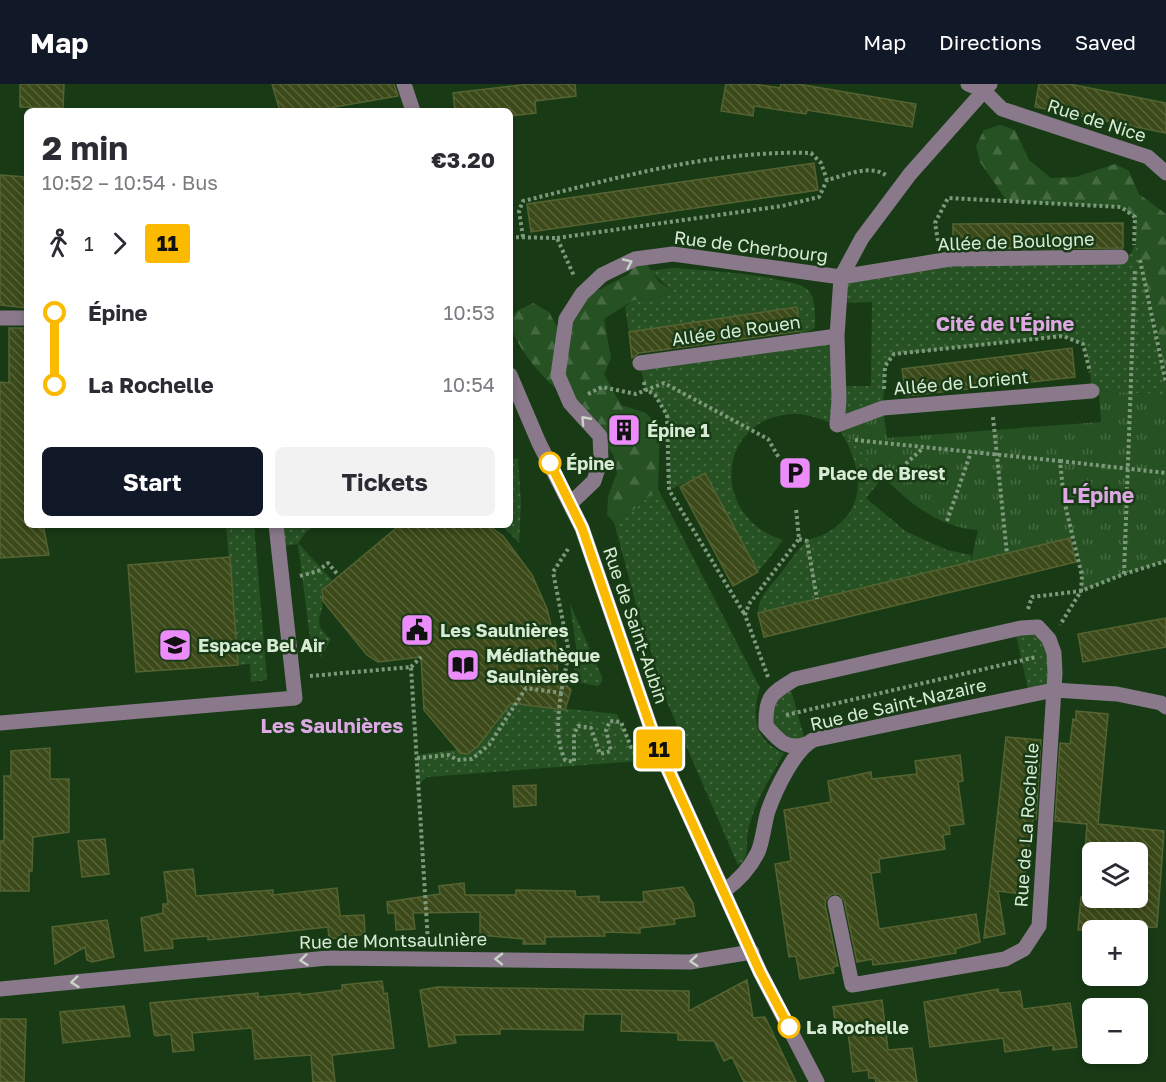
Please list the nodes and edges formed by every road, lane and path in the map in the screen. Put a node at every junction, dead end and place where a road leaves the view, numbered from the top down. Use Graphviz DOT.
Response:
graph roads {
  1 [pos="404,84"];
  2 [pos="968,84"];
  3 [pos="986,87"];
  4 [pos="411,108"];
  5 [pos="1166,173"];
  6 [pos="827,180"];
  7 [pos="900,187"];
  8 [pos="513,237"];
  9 [pos="523,237"];
  10 [pos="557,238"];
  11 [pos="1136,240"];
  12 [pos="1121,257"];
  13 [pos="950,259"];
  14 [pos="841,277"];
  15 [pos="582,294"];
  16 [pos="0,318"];
  17 [pos="24,318"];
  18 [pos="837,336"];
  19 [pos="640,363"];
  20 [pos="513,382"];
  21 [pos="1166,383"];
  22 [pos="645,389"];
  23 [pos="1092,391"];
  24 [pos="991,399"];
  25 [pos="570,403"];
  26 [pos="883,408"];
  27 [pos="851,440"];
  28 [pos="924,447"];
  29 [pos="970,452"];
  30 [pos="997,454"];
  31 [pos="779,458"];
  32 [pos="1060,461"];
  33 [pos="1128,469"];
  34 [pos="1166,474"];
  35 [pos="888,480"];
  36 [pos="571,503"];
  37 [pos="796,508"];
  38 [pos="947,521"];
  39 [pos="276,528"];
  40 [pos="582,528"];
  41 [pos="799,539"];
  42 [pos="1007,554"];
  43 [pos="1166,561"];
  44 [pos="1124,574"];
  45 [pos="338,575"];
  46 [pos="282,578"];
  47 [pos="1082,591"];
  48 [pos="817,599"];
  49 [pos="745,615"];
  50 [pos="1022,628"];
  51 [pos="1052,646"];
  52 [pos="420,657"];
  53 [pos="411,667"];
  54 [pos="293,678"];
  55 [pos="1054,690"];
  56 [pos="774,691"];
  57 [pos="561,693"];
  58 [pos="1166,707"];
  59 [pos="766,719"];
  60 [pos="0,723"];
  61 [pos="656,743"];
  62 [pos="806,744"];
  63 [pos="417,758"];
  64 [pos="724,891"];
  65 [pos="835,903"];
  66 [pos="752,952"];
  67 [pos="428,958"];
  68 [pos="0,989"];
  69 [pos="817,1082"];
  1 -- 4 [label="street"];
  2 -- 3 [label="street"];
  3 -- 5 [label="street, Rue de Nice"];
  3 -- 7 [label="street"];
  6 -- 7 [label="path"];
  6 -- 9 [label="path"];
  6 -- 10 [label="path"];
  7 -- 14 [label="street"];
  8 -- 9 [label="path"];
  9 -- 10 [label="path"];
  10 -- 15 [label="path"];
  11 -- 12 [label="path"];
  11 -- 13 [label="path"];
  11 -- 21 [label="path"];
  11 -- 33 [label="path"];
  12 -- 13 [label="street, Allée de Boulogne"];
  13 -- 14 [label="street, Allée de Boulogne"];
  15 -- 14 [label="street, Rue de Cherbourg, one-way"];
  14 -- 18 [label="street"];
  15 -- 25 [label="street, Rue de Cherbourg"];
  16 -- 17 [label="street"];
  18 -- 19 [label="street, Allée de Rouen"];
  18 -- 26 [label="street, Allée de Lorient"];
  20 -- 36 [label="street, Rue de Saint-Aubin"];
  22 -- 25 [label="path"];
  22 -- 31 [label="path"];
  22 -- 49 [label="path"];
  23 -- 24 [label="street, Allée de Lorient"];
  23 -- 26 [label="path"];
  24 -- 26 [label="street, Allée de Lorient"];
  24 -- 30 [label="path"];
  36 -- 25 [label="street, Rue de Cherbourg, one-way"];
  27 -- 28 [label="path"];
  28 -- 29 [label="path"];
  28 -- 35 [label="path"];
  29 -- 30 [label="path"];
  29 -- 38 [label="path"];
  30 -- 32 [label="path"];
  30 -- 42 [label="path"];
  32 -- 33 [label="path"];
  32 -- 47 [label="path"];
  33 -- 34 [label="path"];
  33 -- 44 [label="path"];
  36 -- 40 [label="street, Rue de Saint-Aubin"];
  37 -- 41 [label="path"];
  39 -- 46 [label="street"];
  40 -- 57 [label="path"];
  40 -- 61 [label="street, Rue de Saint-Aubin"];
  41 -- 48 [label="path"];
  41 -- 49 [label="path"];
  43 -- 44 [label="path"];
  44 -- 47 [label="path"];
  45 -- 46 [label="path"];
  46 -- 54 [label="street"];
  47 -- 50 [label="path"];
  47 -- 51 [label="path"];
  49 -- 56 [label="path"];
  50 -- 51 [label="street"];
  50 -- 56 [label="street"];
  51 -- 55 [label="street"];
  51 -- 59 [label="path"];
  52 -- 53 [label="path"];
  53 -- 54 [label="path"];
  53 -- 63 [label="path"];
  54 -- 60 [label="street"];
  55 -- 58 [label="street, Rue de Saint-Nazaire"];
  55 -- 62 [label="street, Rue de Saint-Nazaire"];
  55 -- 65 [label="street, Rue de La Rochelle"];
  56 -- 59 [label="street"];
  57 -- 61 [label="path"];
  57 -- 63 [label="path"];
  59 -- 62 [label="street"];
  61 -- 64 [label="street, Rue de Saint-Aubin"];
  62 -- 64 [label="street, Rue de Saint-Nazaire"];
  63 -- 67 [label="path"];
  64 -- 66 [label="street, Rue de Saint-Aubin"];
  66 -- 67 [label="street, Rue de Montsaulnière, one-way"];
  66 -- 69 [label="street, Rue de Saint-Aubin"];
  67 -- 68 [label="street, Rue de Montsaulnière, one-way"];
}
